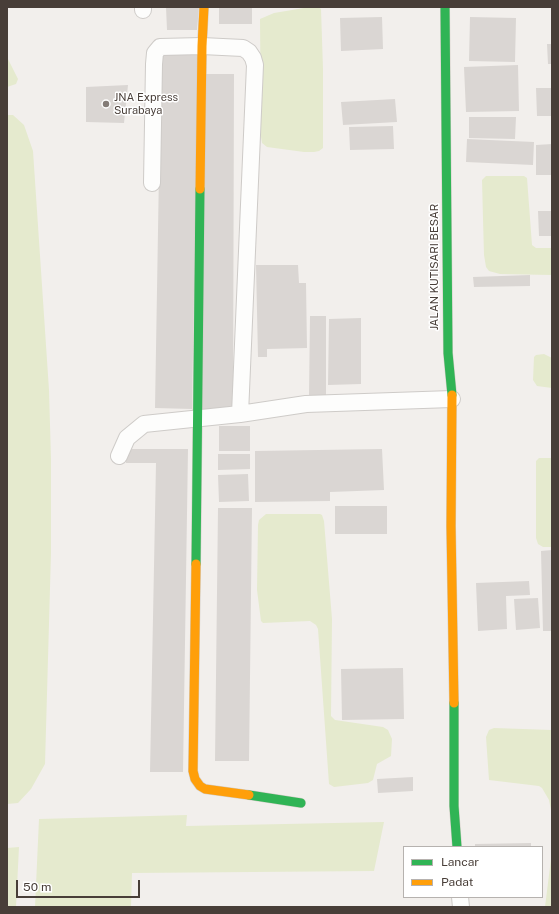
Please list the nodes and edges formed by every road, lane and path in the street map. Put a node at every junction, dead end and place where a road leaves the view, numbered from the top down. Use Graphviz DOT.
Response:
graph roads {
  1 [pos="204,7"];
  2 [pos="445,7"];
  3 [pos="202,46"];
  4 [pos="152,183"];
  5 [pos="452,399"];
  6 [pos="240,414"];
  7 [pos="197,419"];
  8 [pos="119,456"];
  9 [pos="301,803"];
  10 [pos="457,846"];
  1 -- 3 [label="street"];
  2 -- 5 [label="street, JALAN KUTISARI BESAR"];
  3 -- 4 [label="street"];
  3 -- 6 [label="street"];
  3 -- 7 [label="street"];
  5 -- 6 [label="street"];
  5 -- 10 [label="street, JALAN KUTISARI BESAR"];
  6 -- 7 [label="street"];
  7 -- 8 [label="street"];
  7 -- 9 [label="street"];
}
